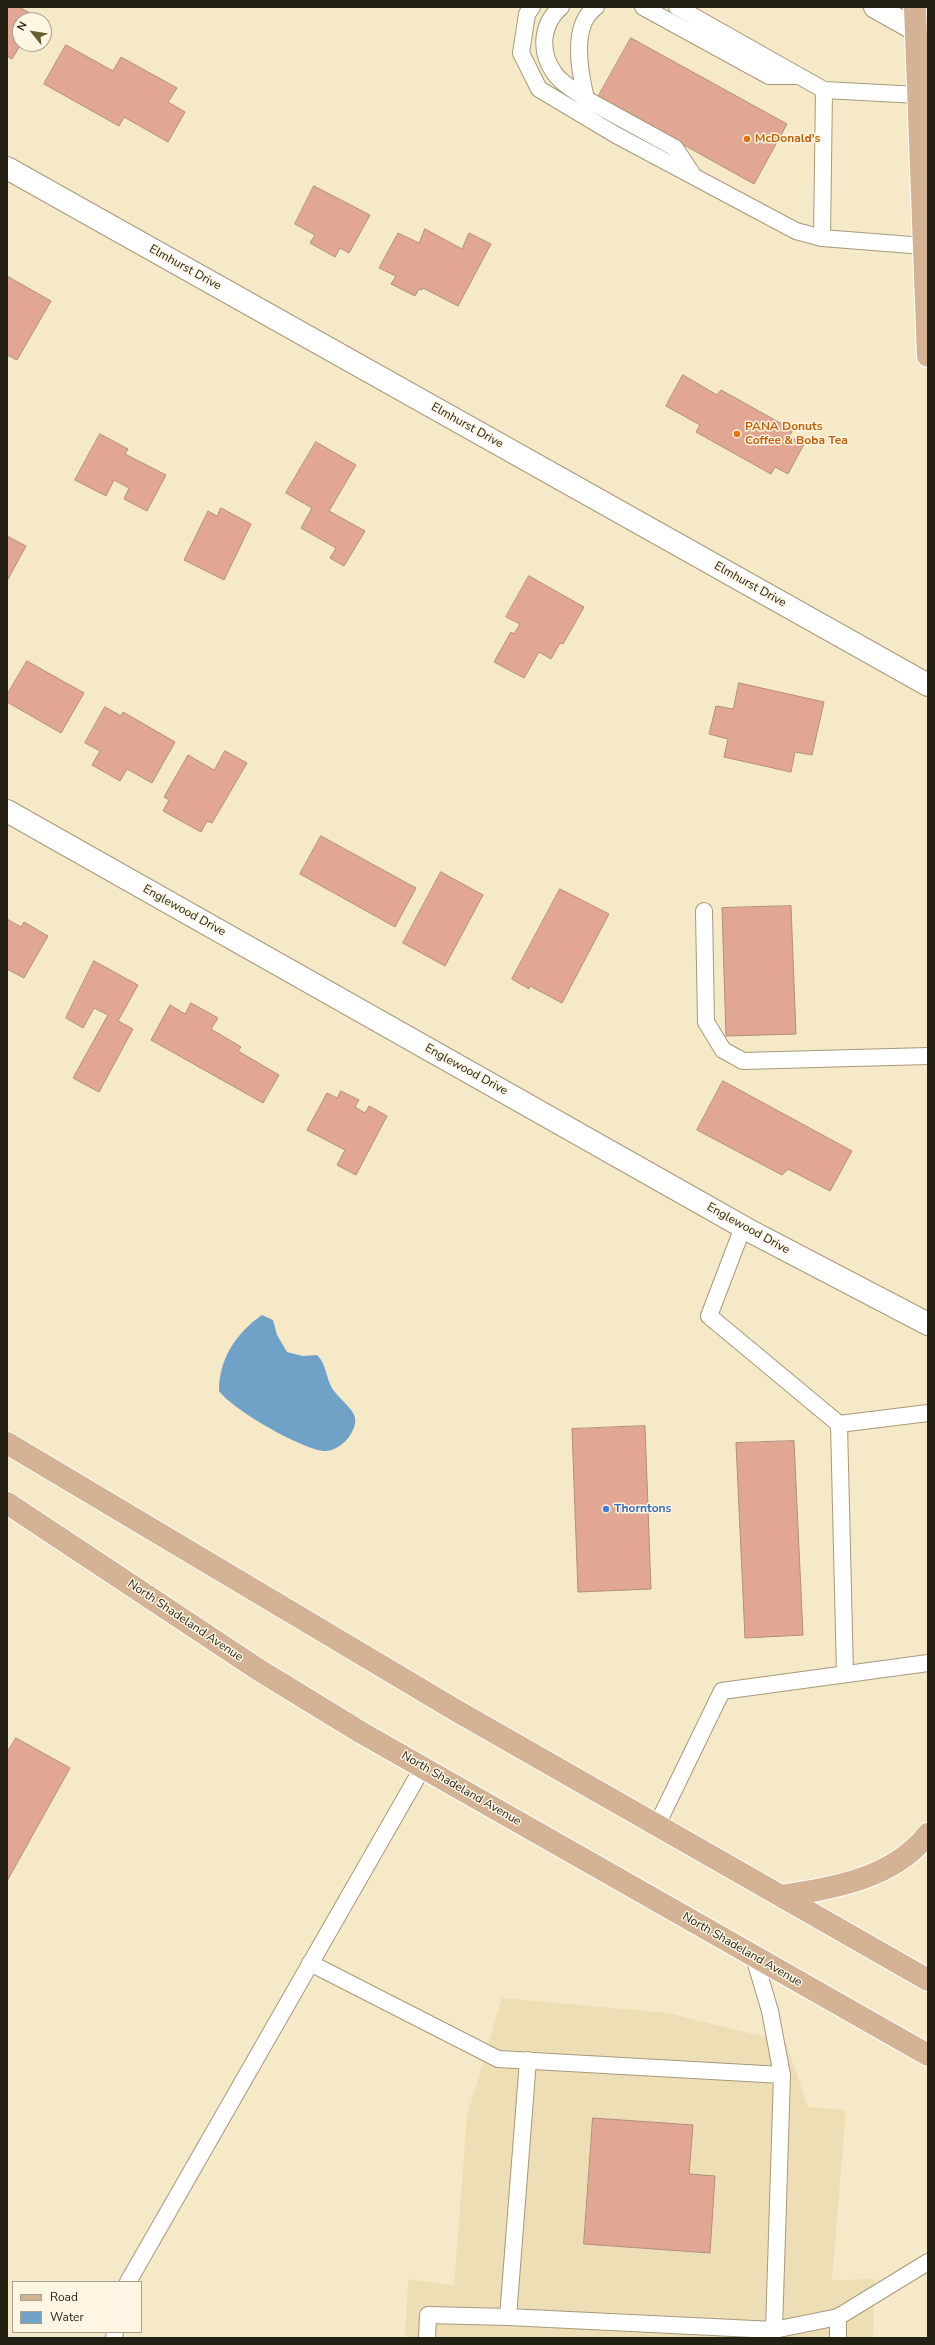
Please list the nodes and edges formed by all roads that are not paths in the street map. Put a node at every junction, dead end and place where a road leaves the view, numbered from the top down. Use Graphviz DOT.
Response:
graph roads {
  1 [pos="532,7"];
  2 [pos="561,7"];
  3 [pos="596,7"];
  4 [pos="643,7"];
  5 [pos="678,7"];
  6 [pos="875,7"];
  7 [pos="915,7"];
  8 [pos="920,42"];
  9 [pos="800,76"];
  10 [pos="824,90"];
  11 [pos="918,95"];
  12 [pos="586,99"];
  13 [pos="924,121"];
  14 [pos="7,168"];
  15 [pos="694,177"];
  16 [pos="822,238"];
  17 [pos="924,246"];
  18 [pos="928,356"];
  19 [pos="928,685"];
  20 [pos="7,811"];
  21 [pos="704,911"];
  22 [pos="928,1056"];
  23 [pos="744,1227"];
  24 [pos="928,1324"];
  25 [pos="928,1413"];
  26 [pos="839,1424"];
  27 [pos="7,1443"];
  28 [pos="7,1503"];
  29 [pos="928,1662"];
  30 [pos="845,1674"];
  31 [pos="422,1767"];
  32 [pos="657,1825"];
  33 [pos="928,1834"];
  34 [pos="781,1896"];
  35 [pos="754,1957"];
  36 [pos="310,1963"];
  37 [pos="928,1980"];
  38 [pos="928,2054"];
  39 [pos="528,2060"];
  40 [pos="782,2075"];
  41 [pos="928,2262"];
  42 [pos="129,2281"];
  43 [pos="508,2317"];
  44 [pos="838,2317"];
  45 [pos="774,2330"];
  46 [pos="427,2338"];
  47 [pos="838,2338"];
  1 -- 15 [label="lane"];
  2 -- 12 [label="lane"];
  3 -- 12 [label="lane"];
  4 -- 9 [label="lane"];
  5 -- 9 [label="lane"];
  6 -- 8 [label="street"];
  7 -- 8 [label="main road"];
  8 -- 11 [label="main road"];
  9 -- 10 [label="lane"];
  10 -- 11 [label="lane"];
  10 -- 16 [label="lane"];
  11 -- 13 [label="main road"];
  12 -- 15 [label="lane"];
  13 -- 17 [label="main road"];
  14 -- 19 [label="street, Elmhurst Drive"];
  15 -- 16 [label="lane"];
  16 -- 17 [label="lane"];
  17 -- 18 [label="main road"];
  20 -- 23 [label="street, Englewood Drive"];
  21 -- 22 [label="lane"];
  23 -- 24 [label="street, Englewood Drive"];
  23 -- 26 [label="lane"];
  25 -- 26 [label="lane"];
  26 -- 30 [label="lane"];
  27 -- 32 [label="main road"];
  28 -- 31 [label="main road, North Shadeland Avenue"];
  29 -- 30 [label="lane"];
  30 -- 32 [label="lane"];
  31 -- 35 [label="main road, North Shadeland Avenue"];
  31 -- 36 [label="lane"];
  32 -- 34 [label="main road"];
  33 -- 34 [label="main road"];
  34 -- 37 [label="main road"];
  35 -- 38 [label="main road, North Shadeland Avenue"];
  35 -- 40 [label="lane"];
  36 -- 39 [label="lane"];
  36 -- 42 [label="lane"];
  39 -- 40 [label="lane"];
  39 -- 43 [label="lane"];
  40 -- 45 [label="lane"];
  41 -- 44 [label="lane"];
  43 -- 45 [label="lane"];
  43 -- 46 [label="lane"];
  44 -- 45 [label="lane"];
  44 -- 47 [label="lane"];
}
